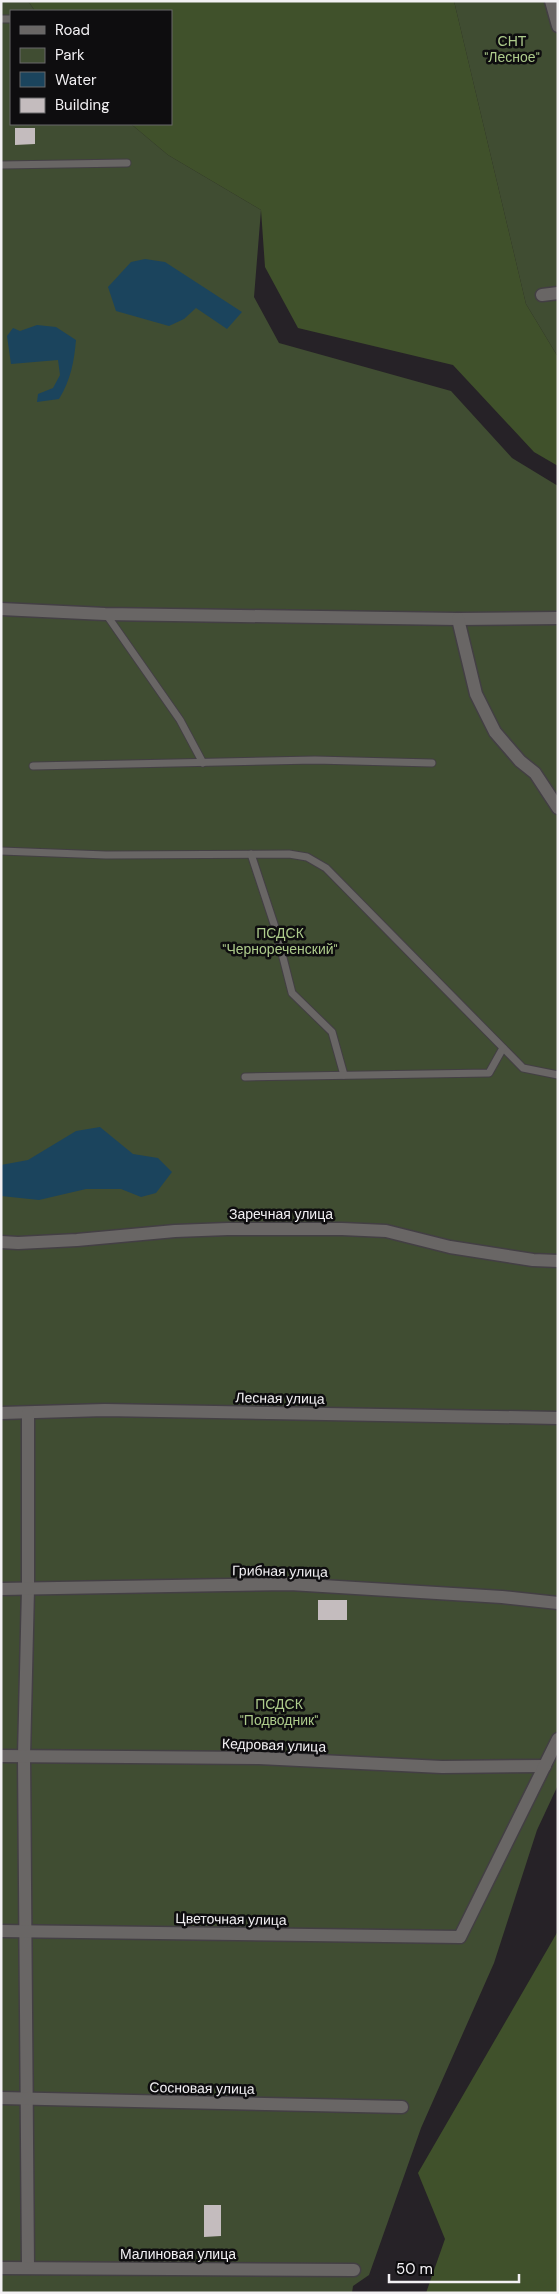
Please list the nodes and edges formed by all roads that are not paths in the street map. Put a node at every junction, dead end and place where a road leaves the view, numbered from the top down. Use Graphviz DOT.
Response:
graph roads {
  1 [pos="551,1"];
  2 [pos="558,26"];
  3 [pos="127,164"];
  4 [pos="1,165"];
  5 [pos="558,293"];
  6 [pos="542,295"];
  7 [pos="1,609"];
  8 [pos="106,614"];
  9 [pos="558,618"];
  10 [pos="458,619"];
  11 [pos="203,762"];
  12 [pos="432,762"];
  13 [pos="33,766"];
  14 [pos="558,808"];
  15 [pos="1,850"];
  16 [pos="251,854"];
  17 [pos="503,1048"];
  18 [pos="344,1075"];
  19 [pos="558,1075"];
  20 [pos="245,1077"];
  21 [pos="1,1242"];
  22 [pos="558,1261"];
  23 [pos="1,1413"];
  24 [pos="28,1413"];
  25 [pos="558,1418"];
  26 [pos="1,1589"];
  27 [pos="28,1589"];
  28 [pos="558,1603"];
  29 [pos="558,1739"];
  30 [pos="1,1756"];
  31 [pos="24,1756"];
  32 [pos="545,1766"];
  33 [pos="1,1931"];
  34 [pos="26,1932"];
  35 [pos="1,2098"];
  36 [pos="27,2098"];
  37 [pos="402,2108"];
  38 [pos="28,2267"];
  39 [pos="1,2268"];
  40 [pos="354,2270"];
  1 -- 2 [label="street"];
  3 -- 4 [label="lane"];
  5 -- 6 [label="street"];
  7 -- 8 [label="street"];
  8 -- 10 [label="street"];
  8 -- 11 [label="lane"];
  9 -- 10 [label="street"];
  10 -- 14 [label="street"];
  11 -- 12 [label="lane"];
  11 -- 13 [label="lane"];
  15 -- 16 [label="lane"];
  16 -- 17 [label="lane"];
  16 -- 18 [label="lane"];
  17 -- 18 [label="lane"];
  17 -- 19 [label="lane"];
  18 -- 20 [label="lane"];
  21 -- 22 [label="street, Заречная улица"];
  23 -- 24 [label="street, Лесная улица"];
  24 -- 25 [label="street, Лесная улица"];
  24 -- 27 [label="street"];
  26 -- 27 [label="street, Грибная улица"];
  27 -- 28 [label="street, Грибная улица"];
  27 -- 31 [label="street"];
  29 -- 32 [label="street"];
  30 -- 31 [label="street, Кедровая улица"];
  31 -- 32 [label="street, Кедровая улица"];
  31 -- 34 [label="street"];
  32 -- 34 [label="street, Цветочная улица"];
  33 -- 34 [label="street, Цветочная улица"];
  34 -- 36 [label="street"];
  35 -- 36 [label="street, Сосновая улица"];
  36 -- 37 [label="street, Сосновая улица"];
  36 -- 38 [label="street"];
  38 -- 39 [label="street, Малиновая улица"];
  38 -- 40 [label="street, Малиновая улица"];
}
